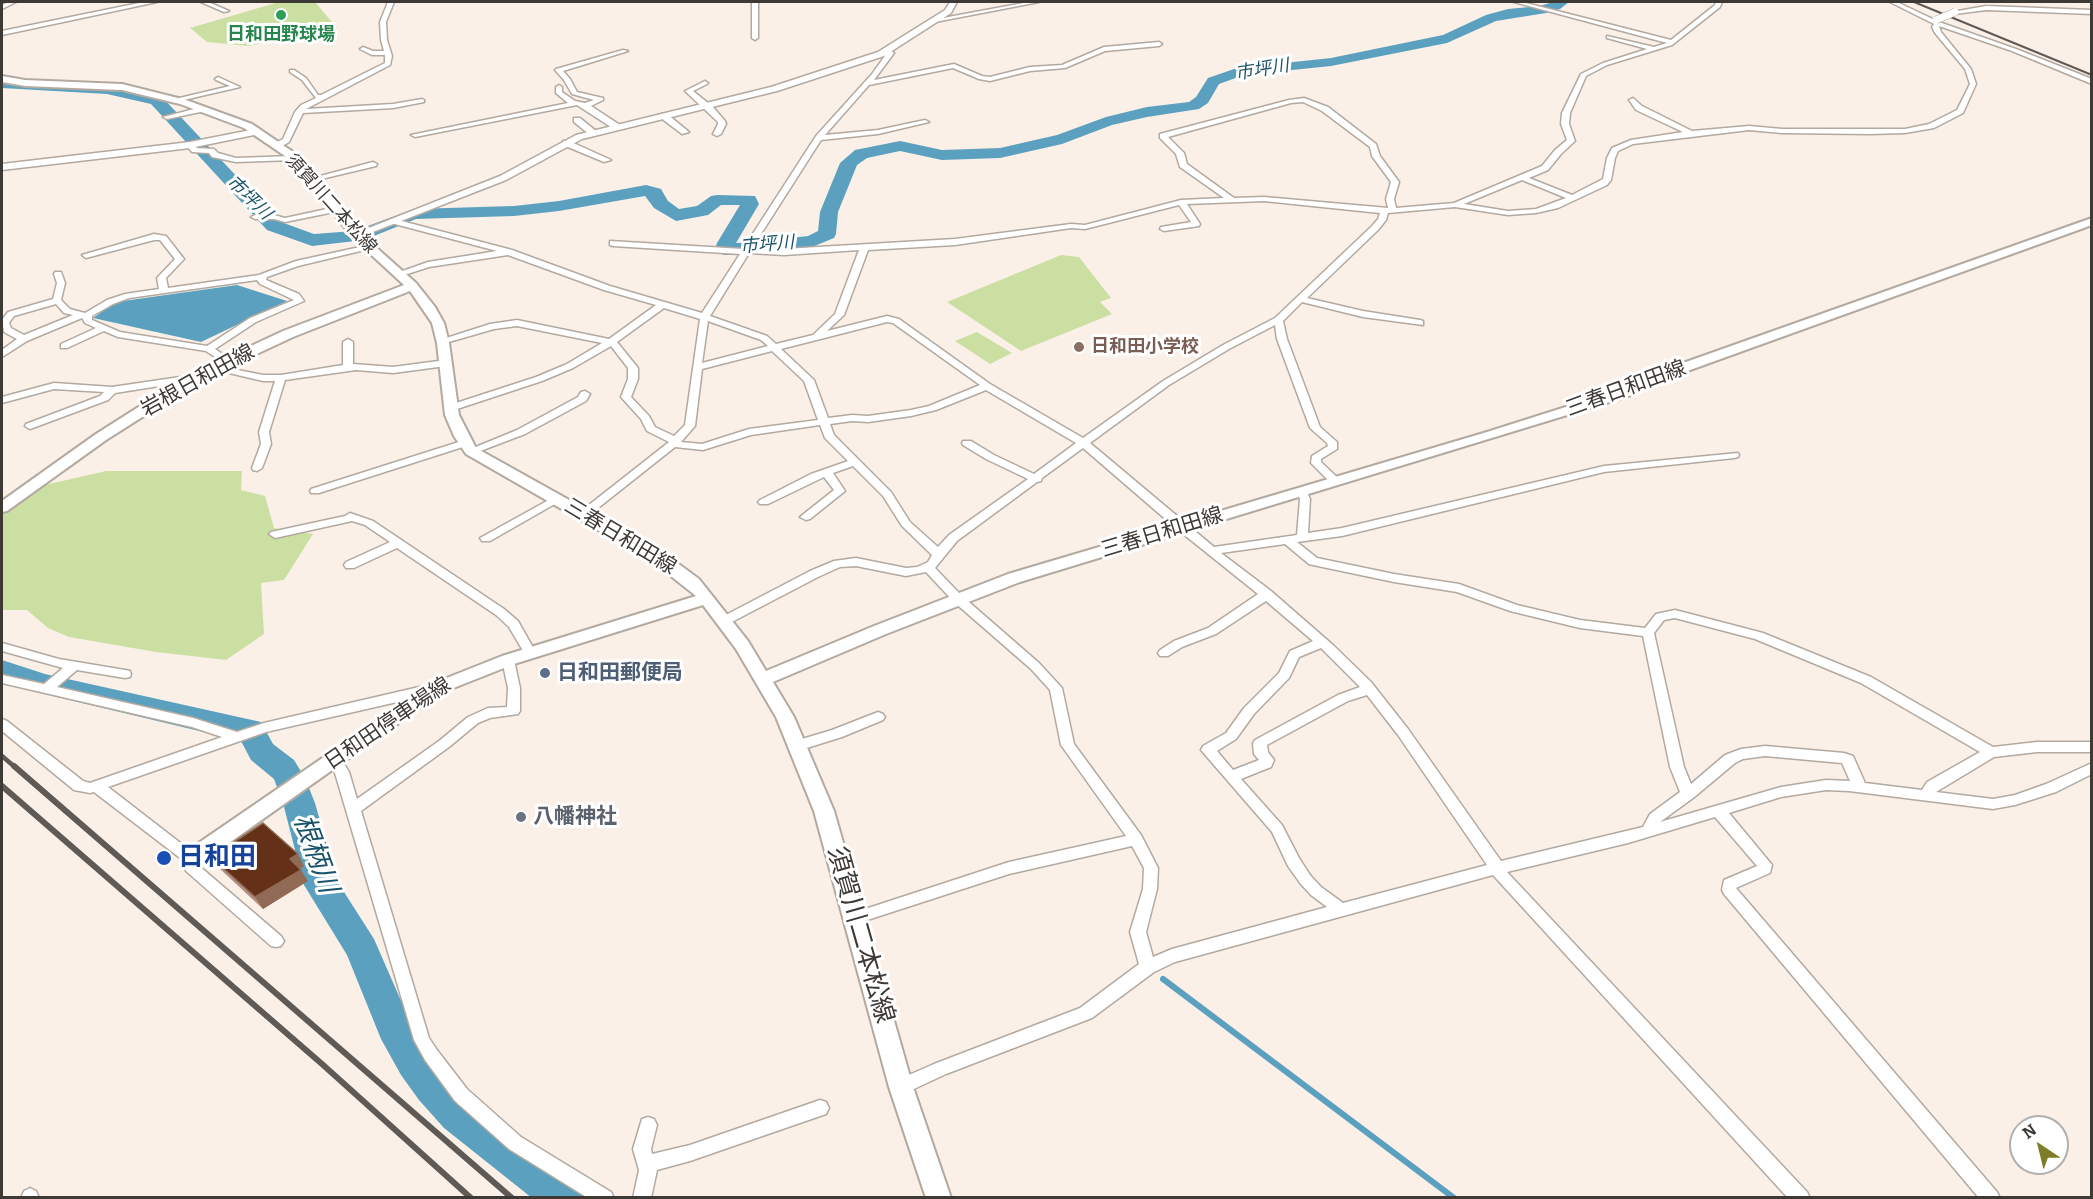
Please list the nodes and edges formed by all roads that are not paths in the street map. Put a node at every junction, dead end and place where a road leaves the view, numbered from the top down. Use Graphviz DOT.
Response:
graph roads {
  1 [pos="13,2"];
  2 [pos="153,2"];
  3 [pos="204,2"];
  4 [pos="390,2"];
  5 [pos="755,2"];
  6 [pos="953,2"];
  7 [pos="1036,2"];
  8 [pos="1517,2"];
  9 [pos="1719,2"];
  10 [pos="1893,2"];
  11 [pos="2,7"];
  12 [pos="226,11"];
  13 [pos="2091,12"];
  14 [pos="935,20"];
  15 [pos="1935,21"];
  16 [pos="2,33"];
  17 [pos="1610,37"];
  18 [pos="755,38"];
  19 [pos="1672,42"];
  20 [pos="1159,44"];
  21 [pos="363,49"];
  22 [pos="1654,50"];
  23 [pos="625,51"];
  24 [pos="889,51"];
  25 [pos="388,53"];
  26 [pos="292,71"];
  27 [pos="2,79"];
  28 [pos="218,79"];
  29 [pos="2091,82"];
  30 [pos="705,83"];
  31 [pos="867,83"];
  32 [pos="559,87"];
  33 [pos="322,98"];
  34 [pos="175,100"];
  35 [pos="1633,100"];
  36 [pos="422,101"];
  37 [pos="573,103"];
  38 [pos="585,106"];
  39 [pos="707,106"];
  40 [pos="202,109"];
  41 [pos="300,111"];
  42 [pos="664,116"];
  43 [pos="166,117"];
  44 [pos="577,120"];
  45 [pos="925,122"];
  46 [pos="1704,122"];
  47 [pos="617,128"];
  48 [pos="1718,131"];
  49 [pos="256,132"];
  50 [pos="685,132"];
  51 [pos="593,133"];
  52 [pos="1691,133"];
  53 [pos="717,134"];
  54 [pos="415,135"];
  55 [pos="819,138"];
  56 [pos="566,143"];
  57 [pos="190,145"];
  58 [pos="276,146"];
  59 [pos="293,158"];
  60 [pos="607,160"];
  61 [pos="373,164"];
  62 [pos="2,167"];
  63 [pos="1523,178"];
  64 [pos="313,179"];
  65 [pos="1570,197"];
  66 [pos="1231,199"];
  67 [pos="1181,202"];
  68 [pos="1455,205"];
  69 [pos="336,209"];
  70 [pos="1389,210"];
  71 [pos="255,217"];
  72 [pos="394,221"];
  73 [pos="2091,221"];
  74 [pos="1164,229"];
  75 [pos="356,235"];
  76 [pos="613,243"];
  77 [pos="904,245"];
  78 [pos="865,246"];
  79 [pos="369,248"];
  80 [pos="746,251"];
  81 [pos="509,252"];
  82 [pos="86,255"];
  83 [pos="862,257"];
  84 [pos="58,274"];
  85 [pos="398,274"];
  86 [pos="261,277"];
  87 [pos="412,286"];
  88 [pos="164,291"];
  89 [pos="1300,299"];
  90 [pos="56,301"];
  91 [pos="662,305"];
  92 [pos="83,316"];
  93 [pos="705,318"];
  94 [pos="1278,320"];
  95 [pos="1420,323"];
  96 [pos="103,328"];
  97 [pos="817,337"];
  98 [pos="24,339"];
  99 [pos="442,341"];
  100 [pos="348,342"];
  101 [pos="611,342"];
  102 [pos="63,346"];
  103 [pos="777,348"];
  104 [pos="209,349"];
  105 [pos="2,354"];
  106 [pos="446,363"];
  107 [pos="221,364"];
  108 [pos="698,367"];
  109 [pos="348,368"];
  110 [pos="194,378"];
  111 [pos="281,378"];
  112 [pos="987,386"];
  113 [pos="112,390"];
  114 [pos="585,394"];
  115 [pos="2,400"];
  116 [pos="451,408"];
  117 [pos="823,422"];
  118 [pos="30,426"];
  119 [pos="674,443"];
  120 [pos="967,443"];
  121 [pos="1084,444"];
  122 [pos="468,447"];
  123 [pos="1734,455"];
  124 [pos="855,462"];
  125 [pos="257,468"];
  126 [pos="826,472"];
  127 [pos="1037,479"];
  128 [pos="1336,482"];
  129 [pos="315,491"];
  130 [pos="1302,492"];
  131 [pos="556,499"];
  132 [pos="764,502"];
  133 [pos="2,508"];
  134 [pos="584,514"];
  135 [pos="806,517"];
  136 [pos="1181,527"];
  137 [pos="275,534"];
  138 [pos="486,538"];
  139 [pos="1303,539"];
  140 [pos="1288,542"];
  141 [pos="398,543"];
  142 [pos="1213,551"];
  143 [pos="938,554"];
  144 [pos="350,565"];
  145 [pos="928,567"];
  146 [pos="1267,594"];
  147 [pos="707,598"];
  148 [pos="958,599"];
  149 [pos="724,621"];
  150 [pos="1648,633"];
  151 [pos="1323,643"];
  152 [pos="2,647"];
  153 [pos="1164,652"];
  154 [pos="530,653"];
  155 [pos="508,660"];
  156 [pos="71,668"];
  157 [pos="125,674"];
  158 [pos="2,679"];
  159 [pos="764,679"];
  160 [pos="47,689"];
  161 [pos="435,689"];
  162 [pos="1369,689"];
  163 [pos="878,717"];
  164 [pos="2,724"];
  165 [pos="234,736"];
  166 [pos="797,746"];
  167 [pos="2091,747"];
  168 [pos="1991,752"];
  169 [pos="334,760"];
  170 [pos="2091,768"];
  171 [pos="1231,777"];
  172 [pos="96,786"];
  173 [pos="1859,786"];
  174 [pos="1688,794"];
  175 [pos="1926,795"];
  176 [pos="354,808"];
  177 [pos="1718,810"];
  178 [pos="1648,831"];
  179 [pos="1136,839"];
  180 [pos="192,859"];
  181 [pos="1497,868"];
  182 [pos="1341,910"];
  183 [pos="855,918"];
  184 [pos="276,941"];
  185 [pos="1148,967"];
  186 [pos="901,1087"];
  187 [pos="820,1108"];
  188 [pos="648,1125"];
  189 [pos="646,1164"];
  190 [pos="604,1197"];
  191 [pos="642,1197"];
  192 [pos="939,1197"];
  193 [pos="1801,1197"];
  194 [pos="1991,1197"];
  1 -- 11 [label="street"];
  2 -- 16 [label="street"];
  3 -- 12 [label="street"];
  4 -- 25 [label="street"];
  5 -- 18 [label="street"];
  6 -- 14 [label="street"];
  7 -- 14 [label="street"];
  8 -- 19 [label="street"];
  9 -- 19 [label="street"];
  10 -- 15 [label="street"];
  13 -- 15 [label="street, bridge"];
  14 -- 24 [label="street"];
  15 -- 29 [label="street"];
  15 -- 48 [label="street"];
  17 -- 22 [label="street"];
  19 -- 22 [label="street"];
  20 -- 31 [label="street"];
  21 -- 25 [label="street"];
  22 -- 63 [label="street"];
  23 -- 38 [label="street"];
  24 -- 31 [label="street"];
  24 -- 39 [label="street"];
  25 -- 33 [label="street"];
  26 -- 33 [label="street"];
  27 -- 34 [label="main road, 須賀川二本松線"];
  28 -- 34 [label="street"];
  30 -- 39 [label="street"];
  31 -- 55 [label="street"];
  32 -- 37 [label="street"];
  33 -- 41 [label="street"];
  34 -- 40 [label="main road, 須賀川二本松線"];
  35 -- 52 [label="street"];
  36 -- 41 [label="street"];
  37 -- 38 [label="street"];
  37 -- 54 [label="street"];
  38 -- 47 [label="street"];
  39 -- 42 [label="street"];
  39 -- 53 [label="street"];
  40 -- 43 [label="street"];
  40 -- 49 [label="main road, 須賀川二本松線"];
  41 -- 58 [label="street"];
  42 -- 47 [label="street"];
  42 -- 50 [label="street"];
  44 -- 51 [label="street"];
  45 -- 55 [label="street"];
  46 -- 48 [label="street"];
  47 -- 51 [label="street"];
  48 -- 52 [label="street"];
  49 -- 57 [label="street"];
  49 -- 58 [label="main road, 須賀川二本松線"];
  51 -- 56 [label="street"];
  52 -- 65 [label="street"];
  55 -- 80 [label="street"];
  56 -- 60 [label="street"];
  56 -- 72 [label="street"];
  57 -- 59 [label="street"];
  57 -- 62 [label="street"];
  58 -- 59 [label="main road, 須賀川二本松線"];
  59 -- 64 [label="main road, 須賀川二本松線"];
  61 -- 64 [label="street"];
  63 -- 65 [label="street"];
  63 -- 68 [label="street"];
  64 -- 69 [label="main road, 須賀川二本松線"];
  65 -- 68 [label="street"];
  66 -- 67 [label="street"];
  66 -- 70 [label="street"];
  66 -- 70 [label="street"];
  67 -- 74 [label="street"];
  67 -- 77 [label="street"];
  68 -- 70 [label="street"];
  69 -- 71 [label="street"];
  69 -- 75 [label="main road, 須賀川二本松線"];
  70 -- 89 [label="street"];
  72 -- 75 [label="street"];
  72 -- 81 [label="street"];
  73 -- 128 [label="main road, 三春日和田線"];
  75 -- 79 [label="main road, 須賀川二本松線"];
  76 -- 80 [label="street"];
  77 -- 78 [label="street"];
  77 -- 83 [label="street"];
  78 -- 80 [label="street"];
  78 -- 83 [label="street"];
  79 -- 85 [label="main road, 須賀川二本松線"];
  79 -- 86 [label="street"];
  80 -- 93 [label="street"];
  81 -- 85 [label="street"];
  81 -- 91 [label="street"];
  82 -- 88 [label="street"];
  83 -- 97 [label="street"];
  84 -- 90 [label="street"];
  85 -- 87 [label="main road, 須賀川二本松線"];
  86 -- 88 [label="street"];
  86 -- 104 [label="street"];
  87 -- 99 [label="main road"];
  87 -- 107 [label="main road, 岩根日和田線"];
  88 -- 92 [label="street"];
  89 -- 94 [label="street"];
  89 -- 95 [label="street"];
  90 -- 92 [label="street"];
  90 -- 98 [label="street"];
  91 -- 93 [label="street"];
  91 -- 101 [label="street"];
  92 -- 96 [label="street"];
  92 -- 98 [label="street"];
  93 -- 103 [label="street"];
  93 -- 108 [label="street"];
  94 -- 121 [label="street"];
  94 -- 128 [label="street"];
  96 -- 102 [label="street"];
  96 -- 104 [label="street"];
  97 -- 103 [label="street"];
  97 -- 112 [label="street"];
  98 -- 105 [label="street"];
  99 -- 101 [label="street"];
  99 -- 106 [label="main road"];
  100 -- 109 [label="street"];
  101 -- 116 [label="street"];
  101 -- 119 [label="street"];
  103 -- 108 [label="street"];
  103 -- 117 [label="street"];
  104 -- 107 [label="street"];
  106 -- 109 [label="street"];
  106 -- 116 [label="main road"];
  107 -- 110 [label="main road, 岩根日和田線"];
  107 -- 111 [label="street"];
  108 -- 119 [label="street"];
  109 -- 111 [label="street"];
  110 -- 113 [label="street"];
  110 -- 133 [label="main road, 岩根日和田線"];
  111 -- 125 [label="street"];
  112 -- 117 [label="street"];
  112 -- 121 [label="street"];
  113 -- 115 [label="street"];
  113 -- 118 [label="street"];
  114 -- 122 [label="street"];
  116 -- 122 [label="main road"];
  117 -- 119 [label="street"];
  117 -- 124 [label="street"];
  119 -- 134 [label="street"];
  120 -- 127 [label="street"];
  121 -- 127 [label="street"];
  121 -- 136 [label="street"];
  122 -- 129 [label="street"];
  122 -- 131 [label="main road, 三春日和田線"];
  123 -- 139 [label="street"];
  124 -- 126 [label="street"];
  124 -- 143 [label="street"];
  126 -- 132 [label="street"];
  126 -- 135 [label="street"];
  127 -- 143 [label="street"];
  128 -- 130 [label="main road, 三春日和田線"];
  130 -- 136 [label="main road, 三春日和田線"];
  130 -- 139 [label="street"];
  131 -- 134 [label="main road, 三春日和田線"];
  131 -- 138 [label="street"];
  134 -- 147 [label="main road, 三春日和田線"];
  136 -- 142 [label="street"];
  136 -- 148 [label="main road, 三春日和田線"];
  137 -- 141 [label="street"];
  139 -- 140 [label="street"];
  140 -- 142 [label="street"];
  140 -- 150 [label="street"];
  141 -- 144 [label="street"];
  141 -- 154 [label="street"];
  142 -- 146 [label="street"];
  143 -- 145 [label="street"];
  145 -- 148 [label="street"];
  145 -- 149 [label="street"];
  146 -- 151 [label="street"];
  146 -- 153 [label="street"];
  147 -- 149 [label="main road, 三春日和田線"];
  147 -- 154 [label="main road, 日和田停車場線"];
  148 -- 159 [label="main road, 三春日和田線"];
  148 -- 179 [label="street"];
  149 -- 159 [label="main road, 三春日和田線"];
  150 -- 168 [label="street"];
  150 -- 174 [label="street"];
  151 -- 162 [label="street"];
  151 -- 171 [label="street"];
  152 -- 156 [label="street"];
  154 -- 155 [label="main road, 日和田停車場線"];
  155 -- 161 [label="main road, 日和田停車場線"];
  155 -- 176 [label="street"];
  156 -- 157 [label="street"];
  156 -- 160 [label="street"];
  158 -- 160 [label="street"];
  159 -- 166 [label="main road, 須賀川二本松線"];
  160 -- 165 [label="street"];
  161 -- 165 [label="street"];
  161 -- 169 [label="main road, 日和田停車場線"];
  162 -- 171 [label="street"];
  162 -- 181 [label="street"];
  163 -- 166 [label="street"];
  164 -- 172 [label="street"];
  165 -- 172 [label="street"];
  166 -- 183 [label="main road, 須賀川二本松線"];
  167 -- 168 [label="street"];
  168 -- 175 [label="street"];
  169 -- 176 [label="street"];
  169 -- 180 [label="main road, 日和田停車場線"];
  170 -- 175 [label="street"];
  171 -- 182 [label="street"];
  172 -- 180 [label="street"];
  173 -- 174 [label="street"];
  173 -- 175 [label="street"];
  173 -- 177 [label="street"];
  174 -- 178 [label="street"];
  176 -- 190 [label="street"];
  177 -- 178 [label="street"];
  177 -- 194 [label="street"];
  178 -- 181 [label="street"];
  179 -- 183 [label="street"];
  179 -- 185 [label="street"];
  180 -- 184 [label="street"];
  181 -- 182 [label="street"];
  181 -- 193 [label="street"];
  182 -- 185 [label="street"];
  183 -- 186 [label="main road, 須賀川二本松線"];
  185 -- 186 [label="street"];
  186 -- 192 [label="main road, 須賀川二本松線"];
  187 -- 189 [label="street"];
  188 -- 189 [label="street"];
  189 -- 191 [label="street"];
}
